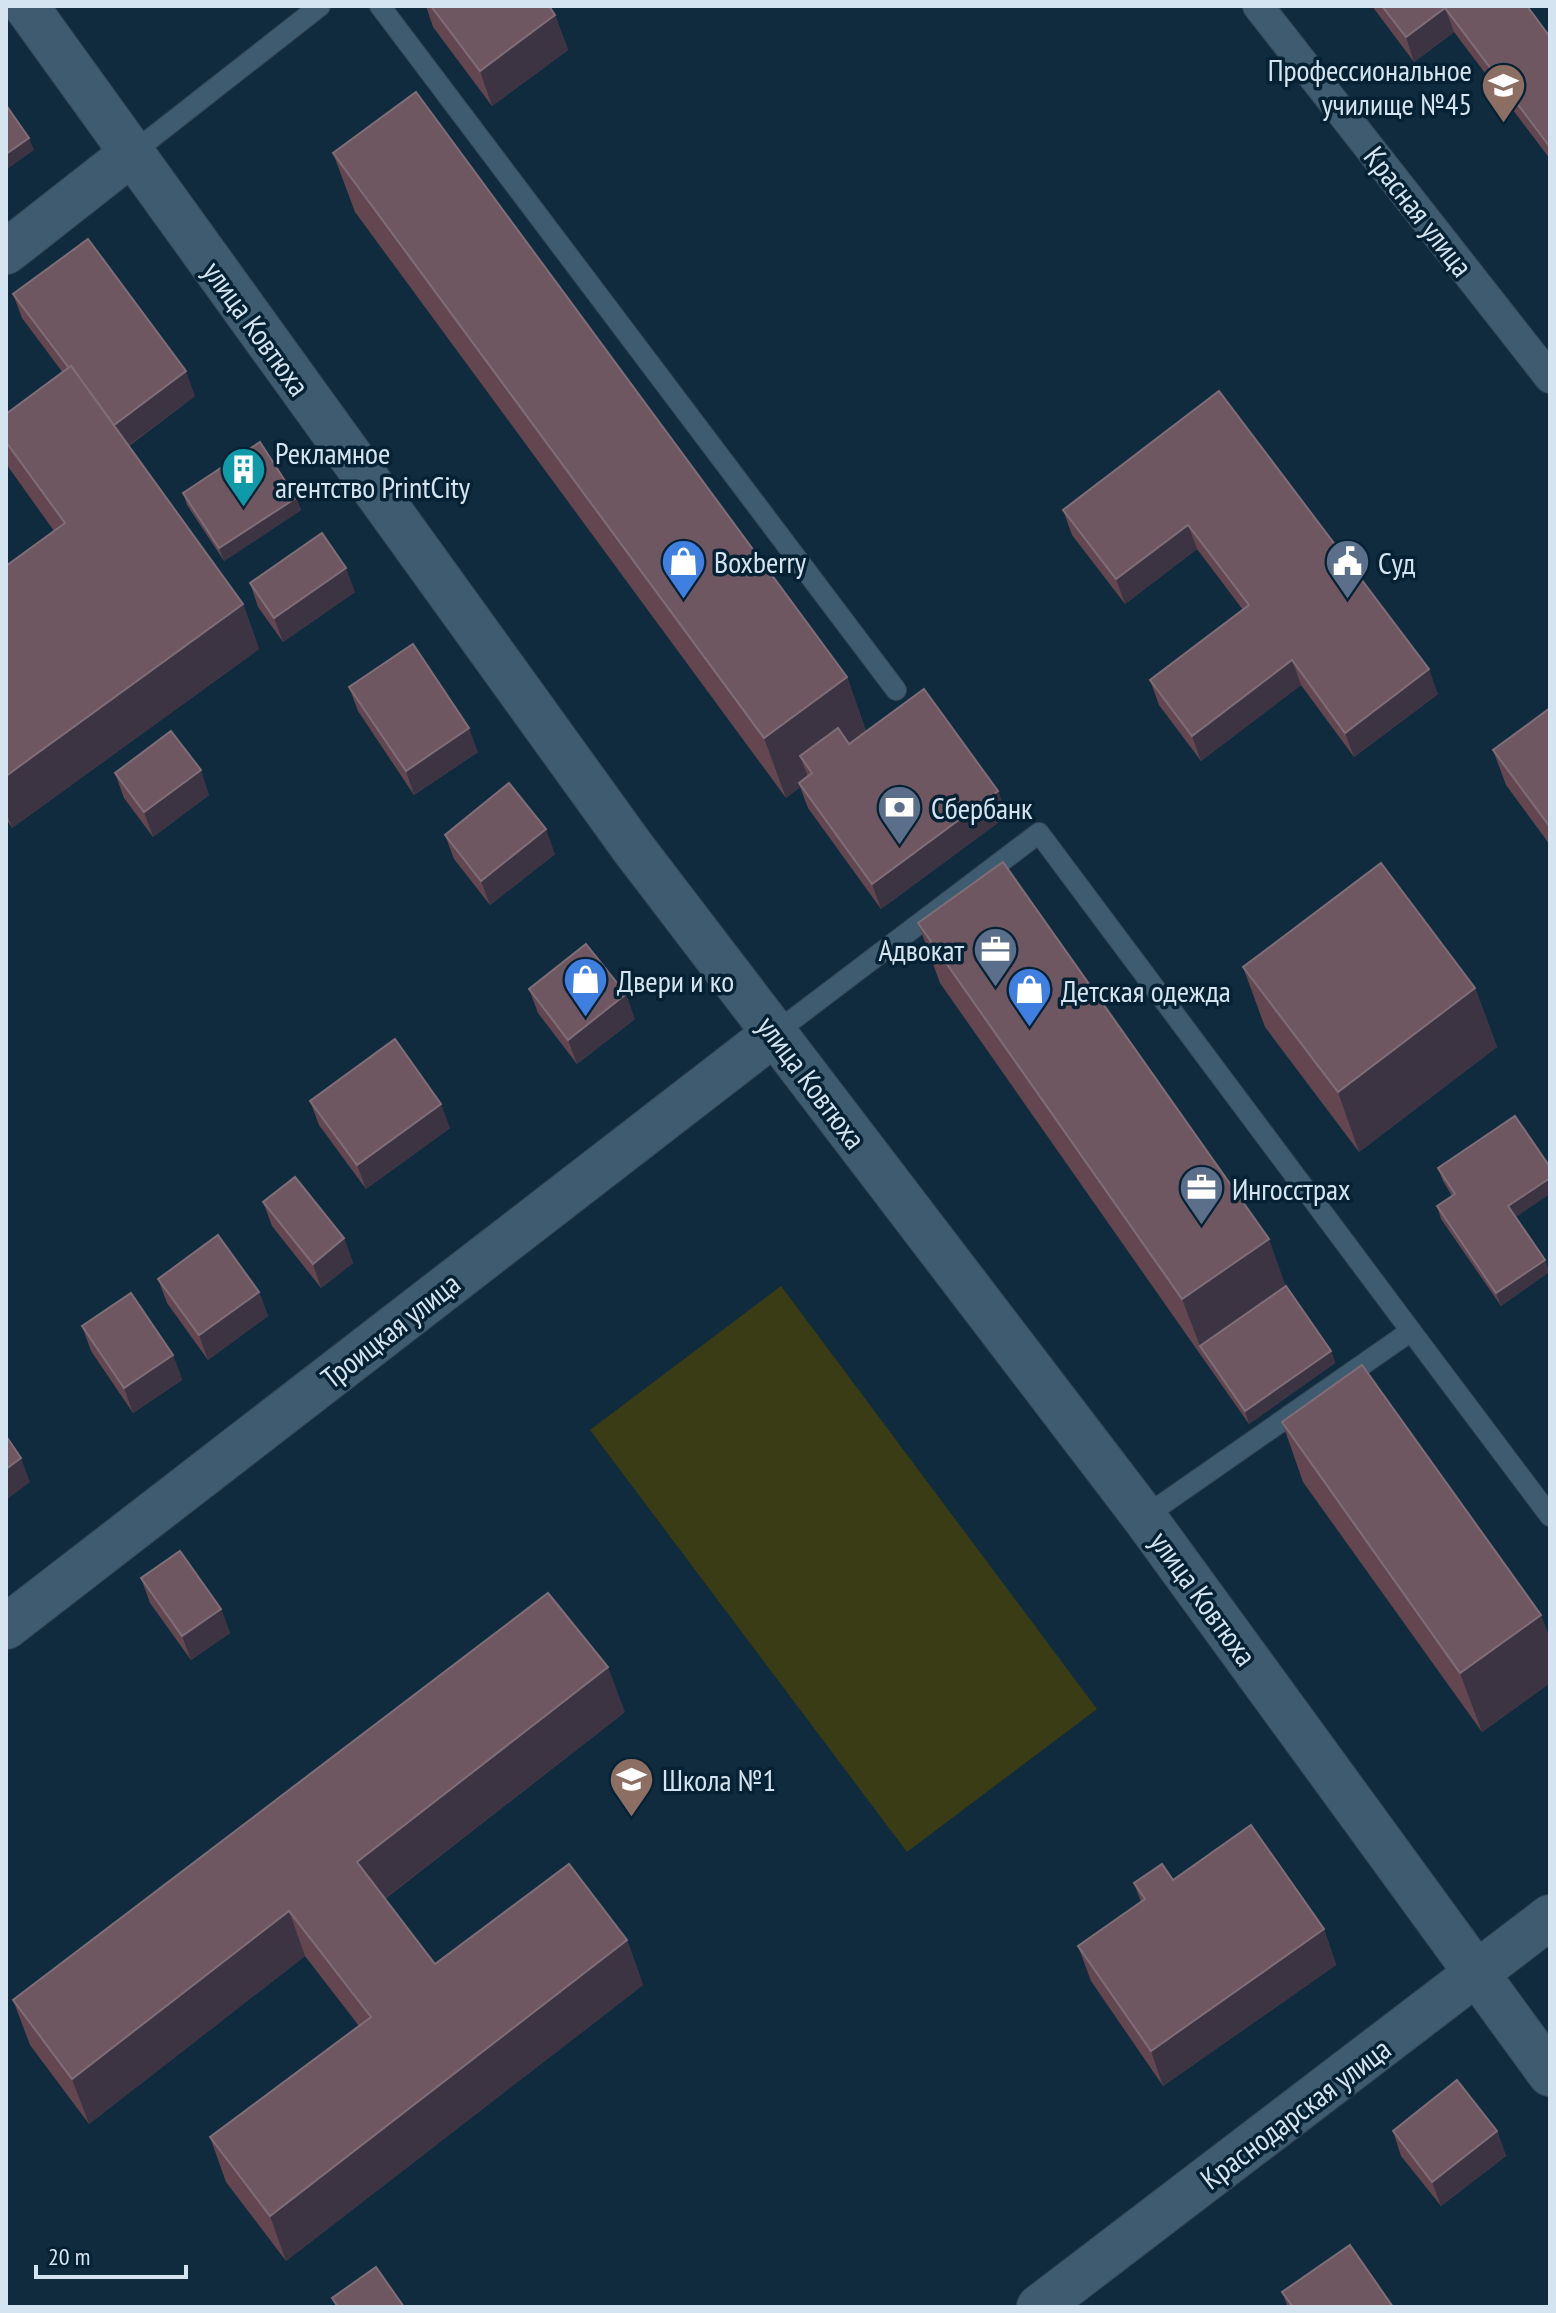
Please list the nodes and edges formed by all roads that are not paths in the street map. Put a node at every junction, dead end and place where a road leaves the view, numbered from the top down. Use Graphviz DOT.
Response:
graph roads {
  1 [pos="26,6"];
  2 [pos="320,6"];
  3 [pos="380,6"];
  4 [pos="1258,6"];
  5 [pos="131,154"];
  6 [pos="6,252"];
  7 [pos="1550,378"];
  8 [pos="896,690"];
  9 [pos="775,1033"];
  10 [pos="1411,1331"];
  11 [pos="1550,1516"];
  12 [pos="1144,1517"];
  13 [pos="6,1627"];
  14 [pos="1550,1917"];
  15 [pos="1478,1974"];
  16 [pos="1550,2074"];
  17 [pos="1039,2307"];
  1 -- 5 [label="main road, улица Ковтюха"];
  2 -- 5 [label="lane"];
  3 -- 8 [label="lane"];
  4 -- 7 [label="street, Красная улица"];
  5 -- 6 [label="main road"];
  5 -- 9 [label="main road, улица Ковтюха"];
  9 -- 10 [label="lane"];
  9 -- 12 [label="main road, улица Ковтюха"];
  9 -- 13 [label="main road, Троицкая улица"];
  10 -- 11 [label="lane"];
  10 -- 12 [label="lane"];
  12 -- 15 [label="main road, улица Ковтюха"];
  14 -- 15 [label="main road, Краснодарская улица"];
  15 -- 16 [label="main road, улица Ковтюха"];
  15 -- 17 [label="main road, Краснодарская улица"];
}
